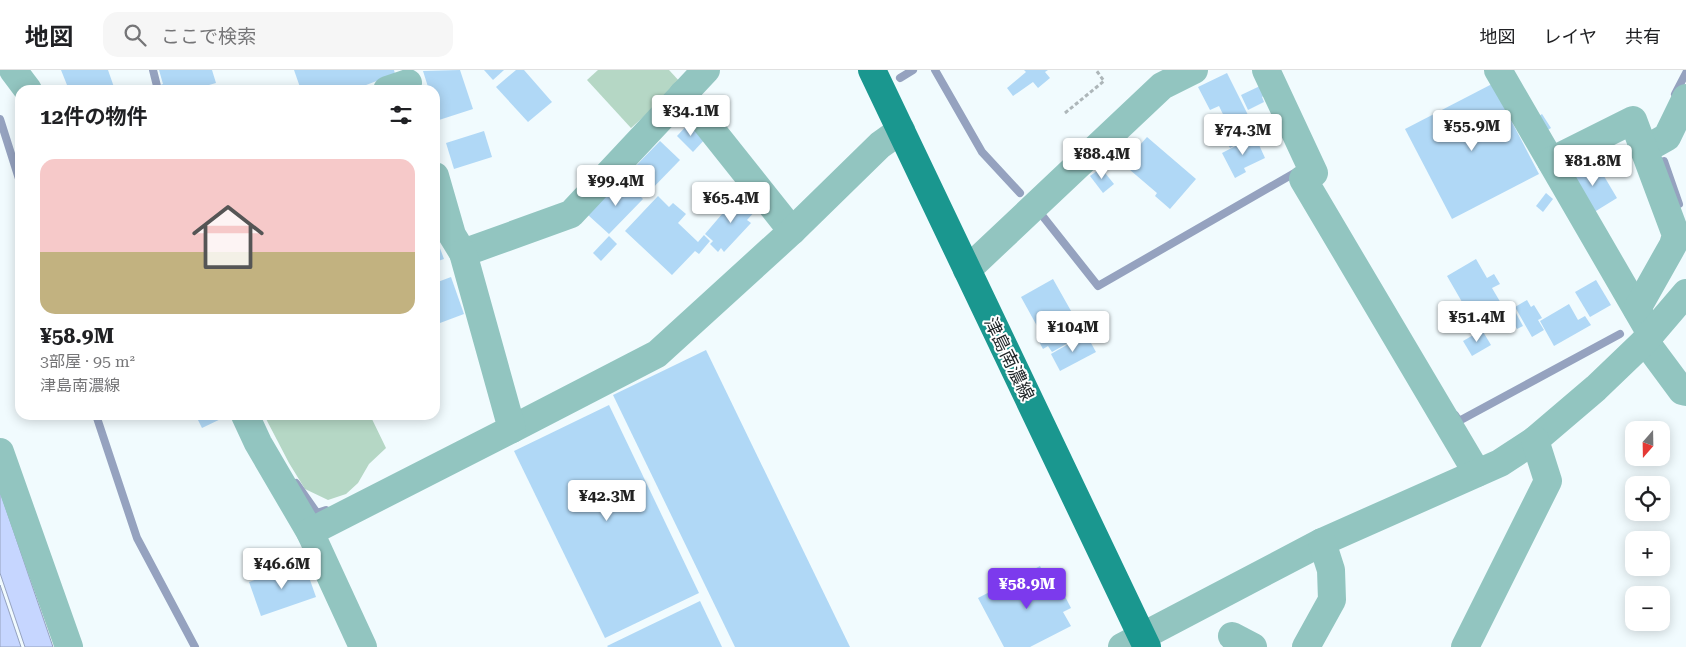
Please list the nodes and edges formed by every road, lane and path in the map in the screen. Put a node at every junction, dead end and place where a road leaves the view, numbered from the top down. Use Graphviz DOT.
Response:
graph roads {
  1 [pos="13,70"];
  2 [pos="706,70"];
  3 [pos="872,70"];
  4 [pos="1096,70"];
  5 [pos="1194,70"];
  6 [pos="1266,70"];
  7 [pos="1498,70"];
  8 [pos="24,85"];
  9 [pos="683,94"];
  10 [pos="1686,98"];
  11 [pos="1065,114"];
  12 [pos="901,130"];
  13 [pos="1644,150"];
  14 [pos="1551,161"];
  15 [pos="440,193"];
  16 [pos="792,231"];
  17 [pos="463,253"];
  18 [pos="967,270"];
  19 [pos="1686,293"];
  20 [pos="1637,309"];
  21 [pos="1648,337"];
  22 [pos="1685,393"];
  23 [pos="248,420"];
  24 [pos="512,429"];
  25 [pos="1535,440"];
  26 [pos="0,452"];
  27 [pos="1476,473"];
  28 [pos="310,532"];
  29 [pos="1322,542"];
  30 [pos="1137,644"];
  31 [pos="69,647"];
  32 [pos="363,647"];
  33 [pos="1306,647"];
  34 [pos="1465,647"];
  1 -- 8 [label="street"];
  2 -- 9 [label="street"];
  3 -- 12 [label="main road, 津島南濃線"];
  4 -- 11 [label="path"];
  5 -- 18 [label="street"];
  6 -- 27 [label="street"];
  7 -- 14 [label="street"];
  9 -- 16 [label="street"];
  9 -- 17 [label="street"];
  10 -- 13 [label="street"];
  12 -- 16 [label="street"];
  12 -- 18 [label="main road, 津島南濃線"];
  13 -- 14 [label="street"];
  13 -- 20 [label="street"];
  14 -- 20 [label="street"];
  15 -- 17 [label="street"];
  16 -- 24 [label="street"];
  17 -- 24 [label="street"];
  18 -- 30 [label="main road, 津島南濃線"];
  19 -- 21 [label="street"];
  20 -- 21 [label="street"];
  21 -- 22 [label="street"];
  21 -- 25 [label="street"];
  23 -- 28 [label="street"];
  24 -- 28 [label="street"];
  25 -- 27 [label="street"];
  25 -- 34 [label="street"];
  26 -- 31 [label="street"];
  27 -- 29 [label="street"];
  28 -- 32 [label="street"];
  29 -- 30 [label="street"];
  29 -- 33 [label="street"];
}
